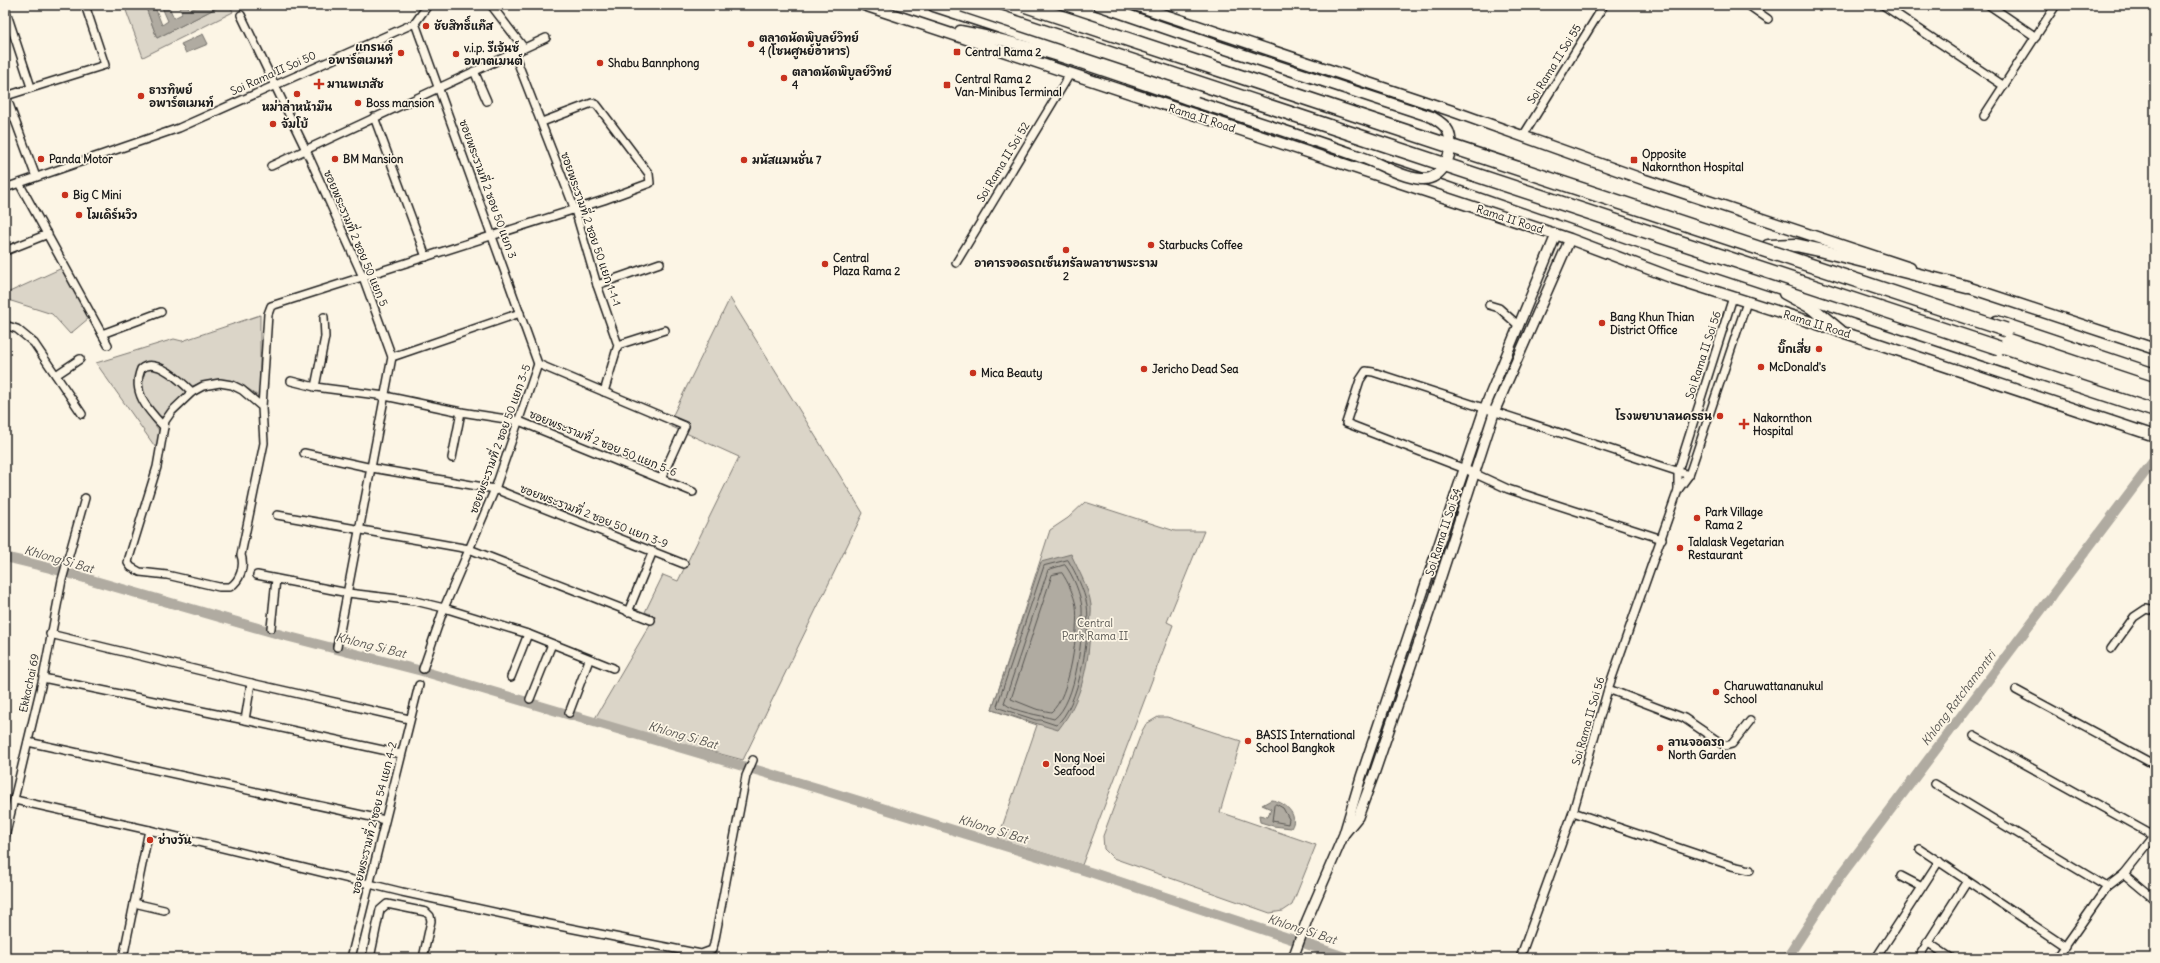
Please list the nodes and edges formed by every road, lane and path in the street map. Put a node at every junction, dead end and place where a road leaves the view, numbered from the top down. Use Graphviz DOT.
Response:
graph roads {
  1 [pos="85,5"];
  2 [pos="428,5"];
  3 [pos="491,5"];
  4 [pos="864,5"];
  5 [pos="934,5"];
  6 [pos="963,5"];
  7 [pos="1024,5"];
  8 [pos="1037,5"];
  9 [pos="1098,5"];
  10 [pos="1135,5"];
  11 [pos="1604,5"];
  12 [pos="1748,5"];
  13 [pos="1883,5"];
  14 [pos="1988,5"];
  15 [pos="2056,5"];
  16 [pos="5,8"];
  17 [pos="241,15"];
  18 [pos="1768,19"];
  19 [pos="415,23"];
  20 [pos="930,26"];
  21 [pos="2036,37"];
  22 [pos="546,38"];
  23 [pos="524,48"];
  24 [pos="514,53"];
  25 [pos="474,71"];
  26 [pos="1070,74"];
  27 [pos="275,84"];
  28 [pos="2004,86"];
  29 [pos="31,87"];
  30 [pos="439,87"];
  31 [pos="487,101"];
  32 [pos="1984,116"];
  33 [pos="374,117"];
  34 [pos="542,122"];
  35 [pos="1523,136"];
  36 [pos="306,150"];
  37 [pos="271,166"];
  38 [pos="36,177"];
  39 [pos="19,183"];
  40 [pos="5,188"];
  41 [pos="575,210"];
  42 [pos="48,234"];
  43 [pos="1556,234"];
  44 [pos="493,235"];
  45 [pos="1570,239"];
  46 [pos="1768,246"];
  47 [pos="5,251"];
  48 [pos="426,257"];
  49 [pos="660,263"];
  50 [pos="956,263"];
  51 [pos="363,277"];
  52 [pos="1764,281"];
  53 [pos="597,285"];
  54 [pos="1967,287"];
  55 [pos="1733,297"];
  56 [pos="1747,302"];
  57 [pos="1489,305"];
  58 [pos="161,312"];
  59 [pos="520,313"];
  60 [pos="324,317"];
  61 [pos="5,325"];
  62 [pos="1519,326"];
  63 [pos="665,330"];
  64 [pos="2006,330"];
  65 [pos="1840,331"];
  66 [pos="102,334"];
  67 [pos="108,345"];
  68 [pos="618,345"];
  69 [pos="1999,348"];
  70 [pos="2155,349"];
  71 [pos="392,356"];
  72 [pos="80,359"];
  73 [pos="538,364"];
  74 [pos="56,375"];
  75 [pos="2155,375"];
  76 [pos="291,381"];
  77 [pos="315,387"];
  78 [pos="192,392"];
  79 [pos="604,392"];
  80 [pos="385,396"];
  81 [pos="262,407"];
  82 [pos="1485,407"];
  83 [pos="1495,410"];
  84 [pos="2155,411"];
  85 [pos="461,412"];
  86 [pos="82,414"];
  87 [pos="519,421"];
  88 [pos="164,427"];
  89 [pos="2155,436"];
  90 [pos="304,453"];
  91 [pos="452,458"];
  92 [pos="372,468"];
  93 [pos="1465,469"];
  94 [pos="1678,471"];
  95 [pos="1475,474"];
  96 [pos="1689,475"];
  97 [pos="661,479"];
  98 [pos="495,489"];
  99 [pos="1678,490"];
  100 [pos="693,492"];
  101 [pos="85,498"];
  102 [pos="277,515"];
  103 [pos="358,530"];
  104 [pos="1662,539"];
  105 [pos="470,549"];
  106 [pos="653,551"];
  107 [pos="684,564"];
  108 [pos="257,575"];
  109 [pos="276,579"];
  110 [pos="348,593"];
  111 [pos="444,608"];
  112 [pos="2155,611"];
  113 [pos="628,612"];
  114 [pos="651,620"];
  115 [pos="271,628"];
  116 [pos="50,634"];
  117 [pos="528,634"];
  118 [pos="552,644"];
  119 [pos="338,646"];
  120 [pos="2111,649"];
  121 [pos="589,660"];
  122 [pos="613,668"];
  123 [pos="423,670"];
  124 [pos="511,677"];
  125 [pos="1394,677"];
  126 [pos="42,678"];
  127 [pos="1406,681"];
  128 [pos="252,684"];
  129 [pos="419,685"];
  130 [pos="1608,689"];
  131 [pos="2016,690"];
  132 [pos="530,699"];
  133 [pos="569,713"];
  134 [pos="410,719"];
  135 [pos="244,720"];
  136 [pos="1750,721"];
  137 [pos="1974,736"];
  138 [pos="28,742"];
  139 [pos="401,754"];
  140 [pos="753,760"];
  141 [pos="2155,765"];
  142 [pos="1935,784"];
  143 [pos="15,800"];
  144 [pos="1573,812"];
  145 [pos="385,820"];
  146 [pos="149,830"];
  147 [pos="1344,834"];
  148 [pos="2154,836"];
  149 [pos="5,837"];
  150 [pos="1920,849"];
  151 [pos="1939,861"];
  152 [pos="1750,870"];
  153 [pos="2124,874"];
  154 [pos="1901,876"];
  155 [pos="1967,881"];
  156 [pos="368,884"];
  157 [pos="1922,887"];
  158 [pos="2107,887"];
  159 [pos="2155,900"];
  160 [pos="134,903"];
  161 [pos="164,910"];
  162 [pos="1927,942"];
  163 [pos="2066,946"];
  164 [pos="123,958"];
  165 [pos="351,958"];
  166 [pos="370,958"];
  167 [pos="423,958"];
  168 [pos="1293,958"];
  169 [pos="1520,958"];
  170 [pos="1876,958"];
  171 [pos="1918,958"];
  172 [pos="1951,958"];
  173 [pos="2057,958"];
  1 -- 29 [label="street"];
  2 -- 19 [label="street"];
  3 -- 23 [label="street"];
  4 -- 20 [label="main road, Rama II Road"];
  5 -- 52 [label="highway, Rama II Road"];
  6 -- 69 [label="highway, bridge"];
  7 -- 64 [label="highway, bridge"];
  8 -- 46 [label="highway"];
  9 -- 20 [label="main road, bridge"];
  10 -- 35 [label="main road"];
  11 -- 35 [label="street, Soi Rama II Soi 55"];
  12 -- 18 [label="street"];
  13 -- 28 [label="street"];
  14 -- 21 [label="street"];
  15 -- 21 [label="street"];
  16 -- 29 [label="street"];
  17 -- 27 [label="street, ซอยพระรามที่ 2 ซอย 50 แยก 5"];
  19 -- 27 [label="street, Soi Rama II Soi 50"];
  19 -- 30 [label="street, ซอยพระรามที่ 2 ซอย 50 แยก 3"];
  20 -- 26 [label="main road, Rama II Road"];
  21 -- 28 [label="street"];
  22 -- 23 [label="street"];
  23 -- 24 [label="street"];
  24 -- 25 [label="street"];
  24 -- 34 [label="street, ซอยพระรามที่ 2 ซอย 50 แยก 1-1-1"];
  25 -- 30 [label="street"];
  25 -- 31 [label="street"];
  26 -- 43 [label="main road, Rama II Road"];
  26 -- 50 [label="street, Soi Rama II Soi 52"];
  27 -- 36 [label="street, ซอยพระรามที่ 2 ซอย 50 แยก 5"];
  27 -- 38 [label="street, Soi Rama II Soi 50"];
  28 -- 32 [label="street"];
  29 -- 38 [label="street"];
  30 -- 33 [label="street"];
  30 -- 44 [label="street, ซอยพระรามที่ 2 ซอย 50 แยก 3"];
  33 -- 36 [label="street"];
  33 -- 48 [label="street"];
  34 -- 41 [label="street, ซอยพระรามที่ 2 ซอย 50 แยก 1-1-1"];
  34 -- 41 [label="street"];
  35 -- 54 [label="main road"];
  36 -- 37 [label="street"];
  36 -- 51 [label="street, ซอยพระรามที่ 2 ซอย 50 แยก 5"];
  38 -- 39 [label="street, Soi Rama II Soi 50"];
  39 -- 40 [label="street, Soi Rama II Soi 50"];
  39 -- 42 [label="street"];
  41 -- 44 [label="street"];
  41 -- 53 [label="street, ซอยพระรามที่ 2 ซอย 50 แยก 1-1-1"];
  42 -- 47 [label="street"];
  42 -- 66 [label="street"];
  43 -- 45 [label="main road, Rama II Road"];
  43 -- 62 [label="street, Soi Rama II Soi 54"];
  44 -- 48 [label="street"];
  44 -- 59 [label="street, ซอยพระรามที่ 2 ซอย 50 แยก 3"];
  45 -- 55 [label="main road, Rama II Road"];
  45 -- 83 [label="street, Soi Rama II Soi 54"];
  46 -- 54 [label="highway"];
  46 -- 75 [label="highway"];
  48 -- 51 [label="street"];
  49 -- 53 [label="street"];
  51 -- 71 [label="street, ซอยพระรามที่ 2 ซอย 50 แยก 5"];
  51 -- 81 [label="street"];
  52 -- 65 [label="highway"];
  52 -- 84 [label="highway, Rama II Road"];
  53 -- 68 [label="street, ซอยพระรามที่ 2 ซอย 50 แยก 1-1-1"];
  54 -- 70 [label="main road"];
  55 -- 56 [label="main road, Rama II Road"];
  55 -- 94 [label="street, Soi Rama II Soi 56"];
  56 -- 65 [label="main road, Rama II Road"];
  56 -- 96 [label="street, Soi Rama II Soi 56"];
  57 -- 62 [label="street"];
  58 -- 66 [label="street"];
  59 -- 71 [label="street"];
  59 -- 73 [label="street, ซอยพระรามที่ 2 ซอย 50 แยก 3"];
  60 -- 77 [label="street"];
  61 -- 74 [label="street"];
  62 -- 82 [label="street, Soi Rama II Soi 54"];
  63 -- 68 [label="street"];
  65 -- 89 [label="main road, Rama II Road"];
  66 -- 67 [label="street"];
  68 -- 79 [label="street"];
  71 -- 80 [label="street"];
  72 -- 74 [label="street"];
  73 -- 79 [label="street, ซอยพระรามที่ 2 ซอย 50 แยก 3-5"];
  73 -- 87 [label="street, ซอยพระรามที่ 2 ซอย 50 แยก 3-5"];
  74 -- 86 [label="street"];
  76 -- 77 [label="street, ซอยพระรามที่ 2 ซอย 50 แยก 5-6"];
  77 -- 80 [label="street, ซอยพระรามที่ 2 ซอย 50 แยก 5-6"];
  78 -- 81 [label="street"];
  78 -- 88 [label="street"];
  78 -- 88 [label="street"];
  79 -- 97 [label="street, ซอยพระรามที่ 2 ซอย 50 แยก 3-5"];
  80 -- 85 [label="street, ซอยพระรามที่ 2 ซอย 50 แยก 5-6"];
  80 -- 92 [label="street"];
  81 -- 88 [label="street"];
  82 -- 83 [label="street"];
  82 -- 93 [label="street, Soi Rama II Soi 54"];
  82 -- 93 [label="street"];
  83 -- 94 [label="street"];
  83 -- 95 [label="street, Soi Rama II Soi 54"];
  85 -- 87 [label="street, ซอยพระรามที่ 2 ซอย 50 แยก 5-6"];
  85 -- 91 [label="street"];
  87 -- 97 [label="street, ซอยพระรามที่ 2 ซอย 50 แยก 5-6"];
  87 -- 98 [label="street, ซอยพระรามที่ 2 ซอย 50 แยก 3-5"];
  90 -- 92 [label="street, ซอยพระรามที่ 2 ซอย 50 แยก 3-9"];
  92 -- 98 [label="street, ซอยพระรามที่ 2 ซอย 50 แยก 3-9"];
  92 -- 103 [label="street"];
  93 -- 95 [label="street"];
  93 -- 125 [label="street, Soi Rama II Soi 54"];
  94 -- 96 [label="street"];
  94 -- 99 [label="street, Soi Rama II Soi 56"];
  95 -- 104 [label="street"];
  95 -- 127 [label="street, Soi Rama II Soi 54"];
  96 -- 99 [label="street, Soi Rama II Soi 56"];
  97 -- 100 [label="street, ซอยพระรามที่ 2 ซอย 50 แยก 5-6"];
  98 -- 105 [label="street, ซอยพระรามที่ 2 ซอย 50 แยก 3-5"];
  98 -- 106 [label="street, ซอยพระรามที่ 2 ซอย 50 แยก 3-9"];
  99 -- 104 [label="street, Soi Rama II Soi 56"];
  101 -- 116 [label="street, Ekkachai 69"];
  102 -- 103 [label="street"];
  103 -- 105 [label="street"];
  103 -- 110 [label="street"];
  104 -- 130 [label="street, Soi Rama II Soi 56"];
  105 -- 111 [label="street, ซอยพระรามที่ 2 ซอย 50 แยก 3-5"];
  105 -- 113 [label="street"];
  106 -- 107 [label="street, ซอยพระรามที่ 2 ซอย 50 แยก 3-9"];
  106 -- 113 [label="street"];
  108 -- 109 [label="street"];
  109 -- 110 [label="street"];
  109 -- 115 [label="street"];
  110 -- 111 [label="street"];
  110 -- 119 [label="street"];
  111 -- 117 [label="street"];
  111 -- 123 [label="street, ซอยพระรามที่ 2 ซอย 50 แยก 3-5"];
  112 -- 120 [label="street"];
  113 -- 114 [label="street"];
  116 -- 126 [label="street, Ekkachai 69"];
  116 -- 128 [label="street"];
  117 -- 118 [label="street"];
  117 -- 124 [label="street"];
  118 -- 121 [label="street"];
  118 -- 132 [label="street"];
  121 -- 122 [label="street"];
  121 -- 133 [label="street"];
  125 -- 127 [label="street"];
  125 -- 147 [label="street, Soi Rama II Soi 54"];
  126 -- 135 [label="street"];
  126 -- 138 [label="street, Ekkachai 69"];
  127 -- 147 [label="street, Soi Rama II Soi 54"];
  128 -- 134 [label="street"];
  128 -- 135 [label="street"];
  129 -- 134 [label="street, ซอยพระรามที่ 2 ซอย 54 แยก 4-2"];
  130 -- 136 [label="street"];
  130 -- 144 [label="street, Soi Rama II Soi 56"];
  131 -- 141 [label="street"];
  134 -- 139 [label="street, ซอยพระรามที่ 2 ซอย 54 แยก 4-2"];
  135 -- 139 [label="street"];
  137 -- 148 [label="street"];
  138 -- 143 [label="street, Ekkachai 69"];
  138 -- 145 [label="street"];
  139 -- 145 [label="street, ซอยพระรามที่ 2 ซอย 54 แยก 4-2"];
  140 -- 156 [label="street"];
  142 -- 158 [label="street"];
  143 -- 146 [label="street"];
  143 -- 149 [label="street, Ekkachai 69"];
  144 -- 152 [label="street"];
  144 -- 169 [label="street, Soi Rama II Soi 56"];
  145 -- 156 [label="street, ซอยพระรามที่ 2 ซอย 54 แยก 4-2"];
  146 -- 156 [label="street"];
  146 -- 160 [label="street"];
  147 -- 168 [label="street, Soi Rama II Soi 54"];
  148 -- 153 [label="street"];
  150 -- 151 [label="street"];
  151 -- 155 [label="street"];
  151 -- 157 [label="street"];
  153 -- 158 [label="street"];
  153 -- 159 [label="street"];
  154 -- 157 [label="street"];
  155 -- 162 [label="street"];
  155 -- 163 [label="street"];
  156 -- 165 [label="street, ซอยพระรามที่ 2 ซอย 54 แยก 4-2"];
  157 -- 170 [label="street"];
  158 -- 163 [label="street"];
  160 -- 161 [label="street"];
  160 -- 164 [label="street"];
  162 -- 171 [label="street"];
  162 -- 172 [label="street"];
  163 -- 173 [label="street"];
  166 -- 167 [label="street"];
}
